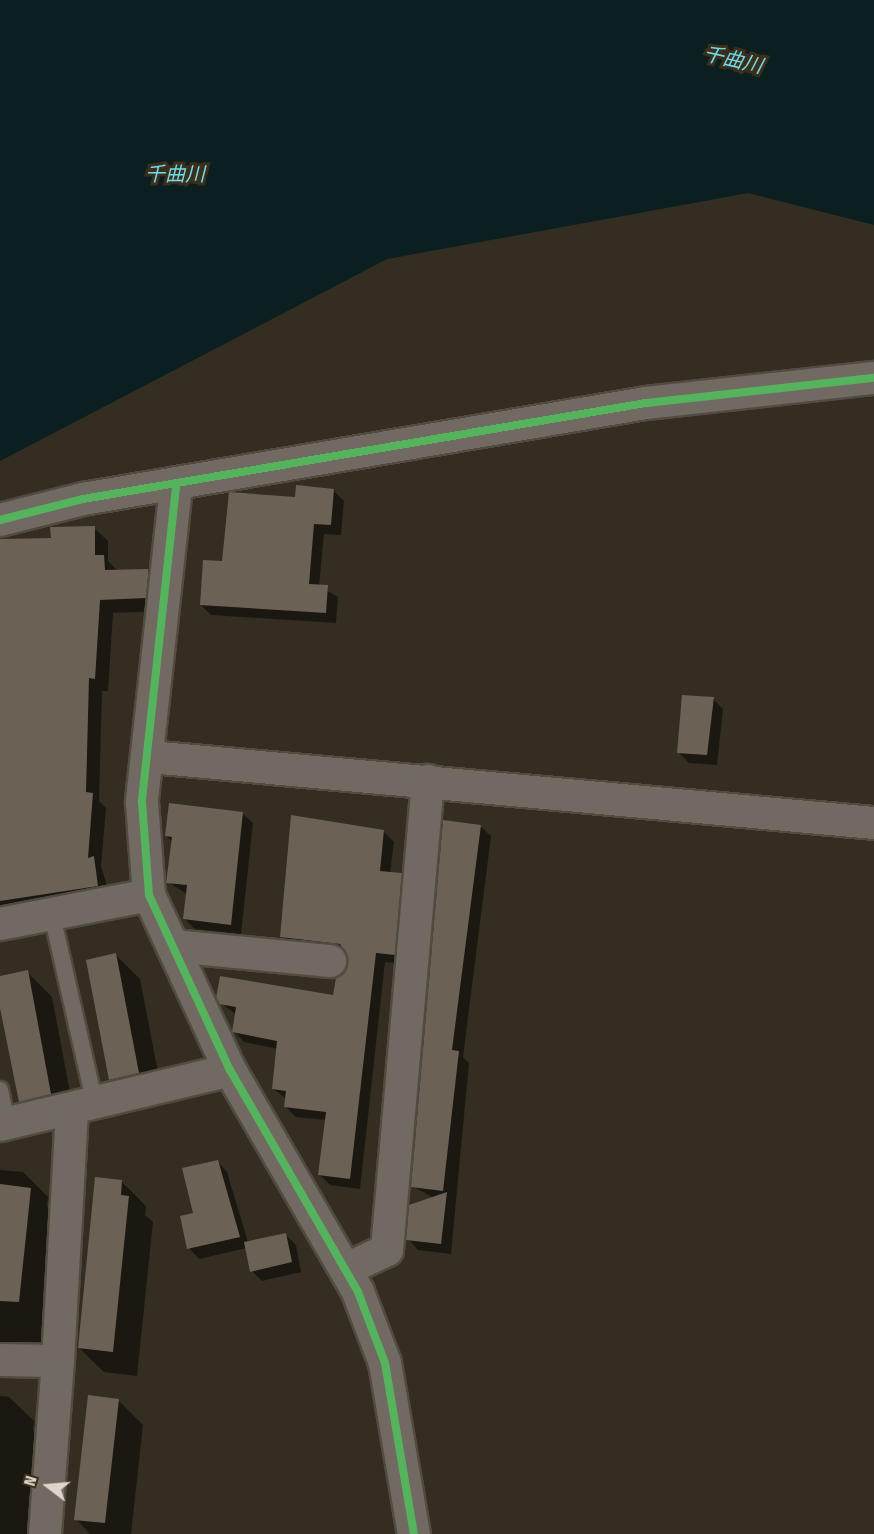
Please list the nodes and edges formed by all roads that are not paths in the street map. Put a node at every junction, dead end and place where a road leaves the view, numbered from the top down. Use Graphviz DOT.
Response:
graph roads {
  1 [pos="874,378"];
  2 [pos="176,487"];
  3 [pos="0,520"];
  4 [pos="150,757"];
  5 [pos="428,781"];
  6 [pos="874,823"];
  7 [pos="149,895"];
  8 [pos="52,915"];
  9 [pos="0,924"];
  10 [pos="173,946"];
  11 [pos="330,961"];
  12 [pos="230,1070"];
  13 [pos="0,1090"];
  14 [pos="83,1108"];
  15 [pos="4,1124"];
  16 [pos="347,1269"];
  17 [pos="0,1360"];
  18 [pos="58,1361"];
  19 [pos="45,1534"];
  20 [pos="414,1534"];
  1 -- 2 [label="street"];
  2 -- 3 [label="street"];
  2 -- 4 [label="street"];
  4 -- 5 [label="street"];
  4 -- 7 [label="street"];
  5 -- 6 [label="street"];
  5 -- 16 [label="street"];
  7 -- 8 [label="street"];
  7 -- 10 [label="street"];
  8 -- 9 [label="street"];
  8 -- 14 [label="lane"];
  10 -- 11 [label="street"];
  10 -- 12 [label="street"];
  12 -- 14 [label="street"];
  12 -- 16 [label="street"];
  13 -- 15 [label="lane"];
  14 -- 15 [label="street"];
  14 -- 18 [label="street"];
  16 -- 20 [label="street"];
  17 -- 18 [label="street"];
  18 -- 19 [label="street"];
}
